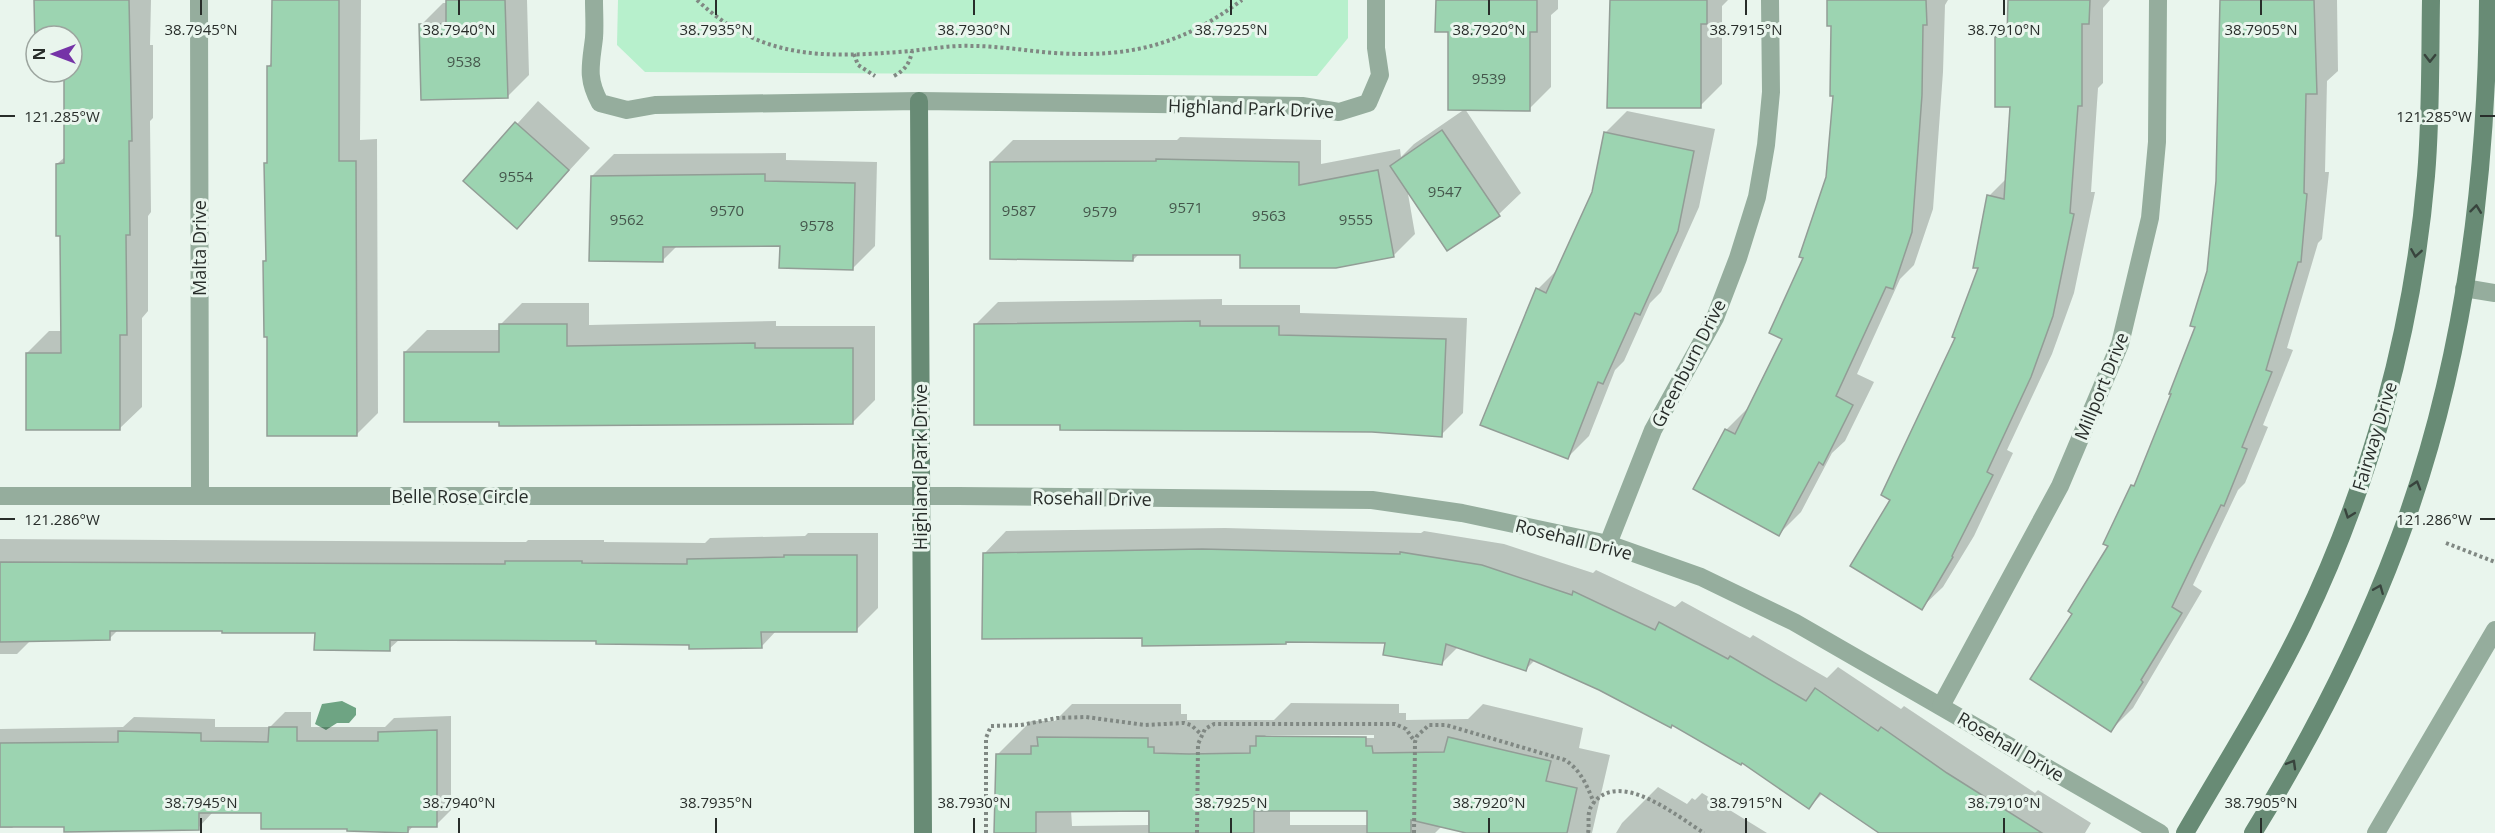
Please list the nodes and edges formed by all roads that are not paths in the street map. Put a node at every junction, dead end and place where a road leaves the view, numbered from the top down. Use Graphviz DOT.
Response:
graph roads {
  1 [pos="199,0"];
  2 [pos="594,0"];
  3 [pos="1376,0"];
  4 [pos="1770,0"];
  5 [pos="2158,0"];
  6 [pos="2431,0"];
  7 [pos="2488,0"];
  8 [pos="919,101"];
  9 [pos="2464,288"];
  10 [pos="2495,293"];
  11 [pos="0,496"];
  12 [pos="200,496"];
  13 [pos="920,497"];
  14 [pos="1608,544"];
  15 [pos="2495,630"];
  16 [pos="1941,706"];
  17 [pos="923,833"];
  18 [pos="2160,833"];
  19 [pos="2185,833"];
  20 [pos="2253,833"];
  21 [pos="2376,833"];
  1 -- 12 [label="street, Malta Drive"];
  2 -- 8 [label="street, Highland Park Drive"];
  3 -- 8 [label="street, Highland Park Drive"];
  4 -- 14 [label="street, Greenburn Drive"];
  5 -- 16 [label="street, Millport Drive"];
  6 -- 19 [label="main road, Fairway Drive, one-way"];
  9 -- 7 [label="main road, one-way"];
  8 -- 13 [label="main road, Highland Park Drive"];
  9 -- 10 [label="street"];
  20 -- 9 [label="main road, one-way"];
  11 -- 12 [label="street, Belle Rose Circle"];
  12 -- 13 [label="street, Belle Rose Circle"];
  13 -- 14 [label="street, Rosehall Drive"];
  13 -- 17 [label="main road, Highland Park Drive"];
  14 -- 16 [label="street, Rosehall Drive"];
  15 -- 21 [label="street"];
  16 -- 18 [label="street, Rosehall Drive"];
}
